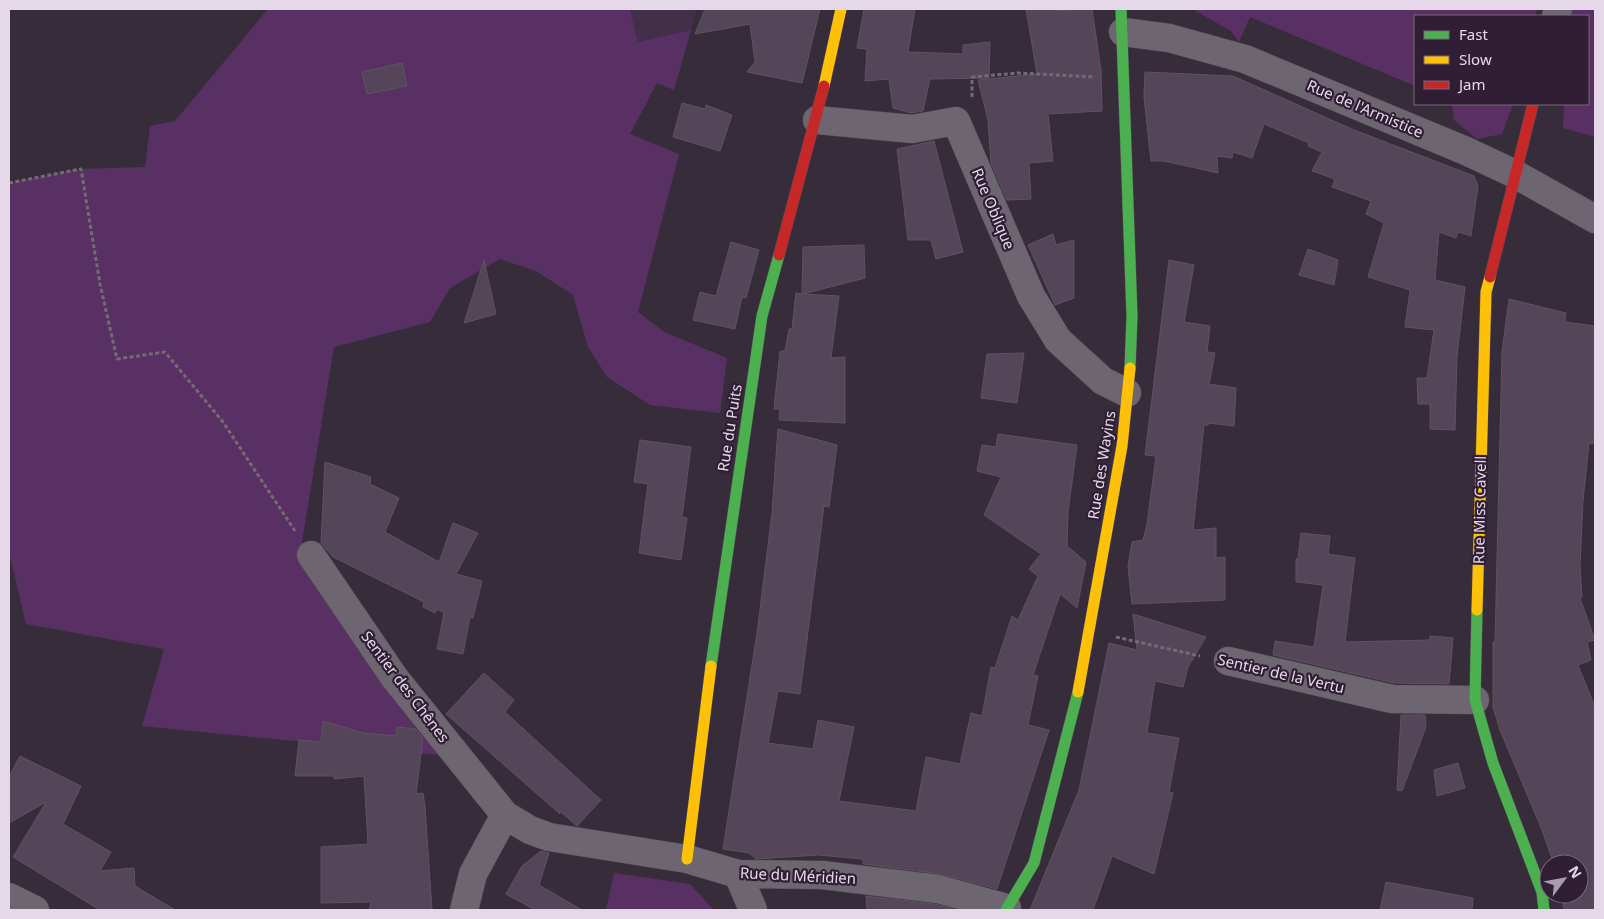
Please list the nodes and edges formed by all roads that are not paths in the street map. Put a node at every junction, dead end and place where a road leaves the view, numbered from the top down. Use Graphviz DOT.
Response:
graph roads {
  1 [pos="841,9"];
  2 [pos="1122,20"];
  3 [pos="1533,105"];
  4 [pos="818,120"];
  5 [pos="1515,174"];
  6 [pos="1595,219"];
  7 [pos="1127,393"];
  8 [pos="311,555"];
  9 [pos="1228,662"];
  10 [pos="1475,700"];
  11 [pos="504,815"];
  12 [pos="687,859"];
  13 [pos="738,874"];
  14 [pos="9,897"];
  15 [pos="1006,909"];
  16 [pos="36,910"];
  17 [pos="464,910"];
  18 [pos="753,910"];
  19 [pos="1544,910"];
  1 -- 4 [label="street, Rue du Puits"];
  2 -- 5 [label="street, Rue de l'Armistice"];
  2 -- 7 [label="street, Rue des Wayins"];
  3 -- 5 [label="street, Rue Miss Cavell"];
  4 -- 7 [label="street, Rue Oblique"];
  4 -- 12 [label="street, Rue du Puits"];
  5 -- 6 [label="street, Rue de l'Armistice"];
  5 -- 10 [label="street, Rue Miss Cavell"];
  7 -- 15 [label="street, Rue des Wayins"];
  8 -- 11 [label="street, Sentier des Chênes"];
  9 -- 10 [label="street, Sentier de la Vertu"];
  10 -- 19 [label="street, Rue Miss Cavell"];
  11 -- 12 [label="street, Rue du Méridien"];
  11 -- 17 [label="street"];
  12 -- 13 [label="street, Rue du Méridien"];
  13 -- 15 [label="street, Rue du Méridien"];
  13 -- 18 [label="street"];
  14 -- 16 [label="street"];
}
